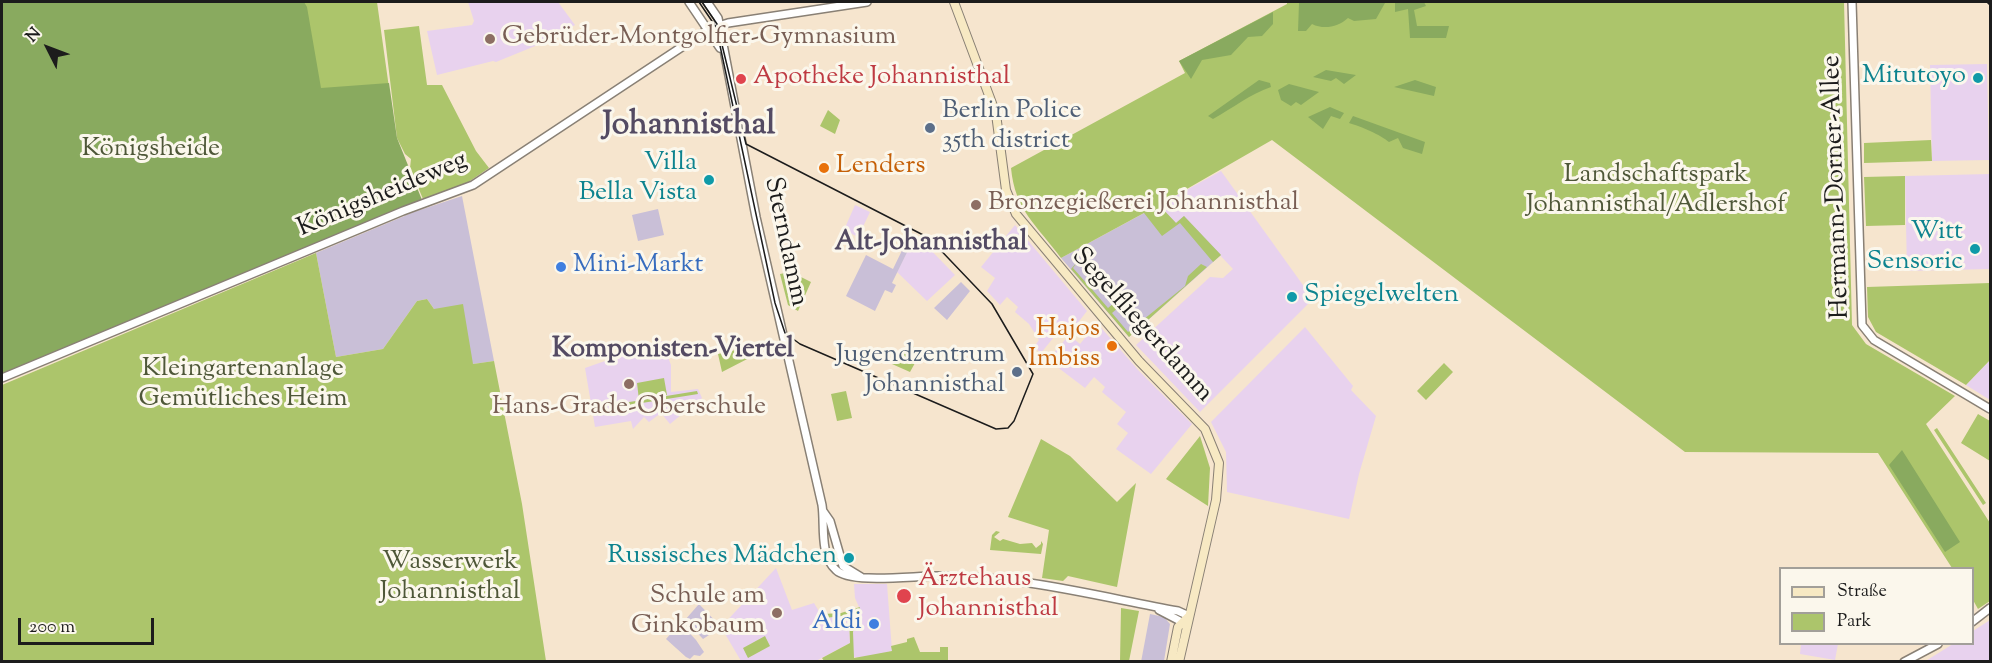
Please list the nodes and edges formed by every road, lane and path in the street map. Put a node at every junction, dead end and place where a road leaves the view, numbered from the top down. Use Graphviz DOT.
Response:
graph roads {
  1 [pos="689,2"];
  2 [pos="707,2"];
  3 [pos="867,2"];
  4 [pos="954,2"];
  5 [pos="1852,2"];
  6 [pos="719,25"];
  7 [pos="709,29"];
  8 [pos="722,52"];
  9 [pos="2,378"];
  10 [pos="1990,409"];
  11 [pos="1142,604"];
  12 [pos="1988,611"];
  13 [pos="1189,616"];
  14 [pos="1974,621"];
  15 [pos="1182,622"];
  16 [pos="1936,645"];
  17 [pos="1924,652"];
  18 [pos="1171,662"];
  19 [pos="1179,662"];
  20 [pos="1904,662"];
  21 [pos="1913,662"];
  1 -- 7 [label="street, Sterndamm"];
  2 -- 6 [label="street, Sterndamm"];
  3 -- 6 [label="street, Königsheideweg"];
  4 -- 13 [label="main road, Segelfliegerdamm"];
  5 -- 10 [label="street, Hermann-Dorner-Allee"];
  6 -- 7 [label="street, Königsheideweg"];
  6 -- 8 [label="street, Sterndamm"];
  7 -- 8 [label="street, Sterndamm"];
  7 -- 9 [label="street, Königsheideweg"];
  8 -- 11 [label="street, Sterndamm"];
  11 -- 13 [label="street, Sterndamm"];
  11 -- 15 [label="street, Sterndamm"];
  12 -- 14 [label="street"];
  13 -- 15 [label="main road"];
  13 -- 19 [label="main road, Segelfliegerdamm"];
  15 -- 18 [label="main road"];
  16 -- 17 [label="street"];
  17 -- 20 [label="street"];
  17 -- 21 [label="street"];
}
